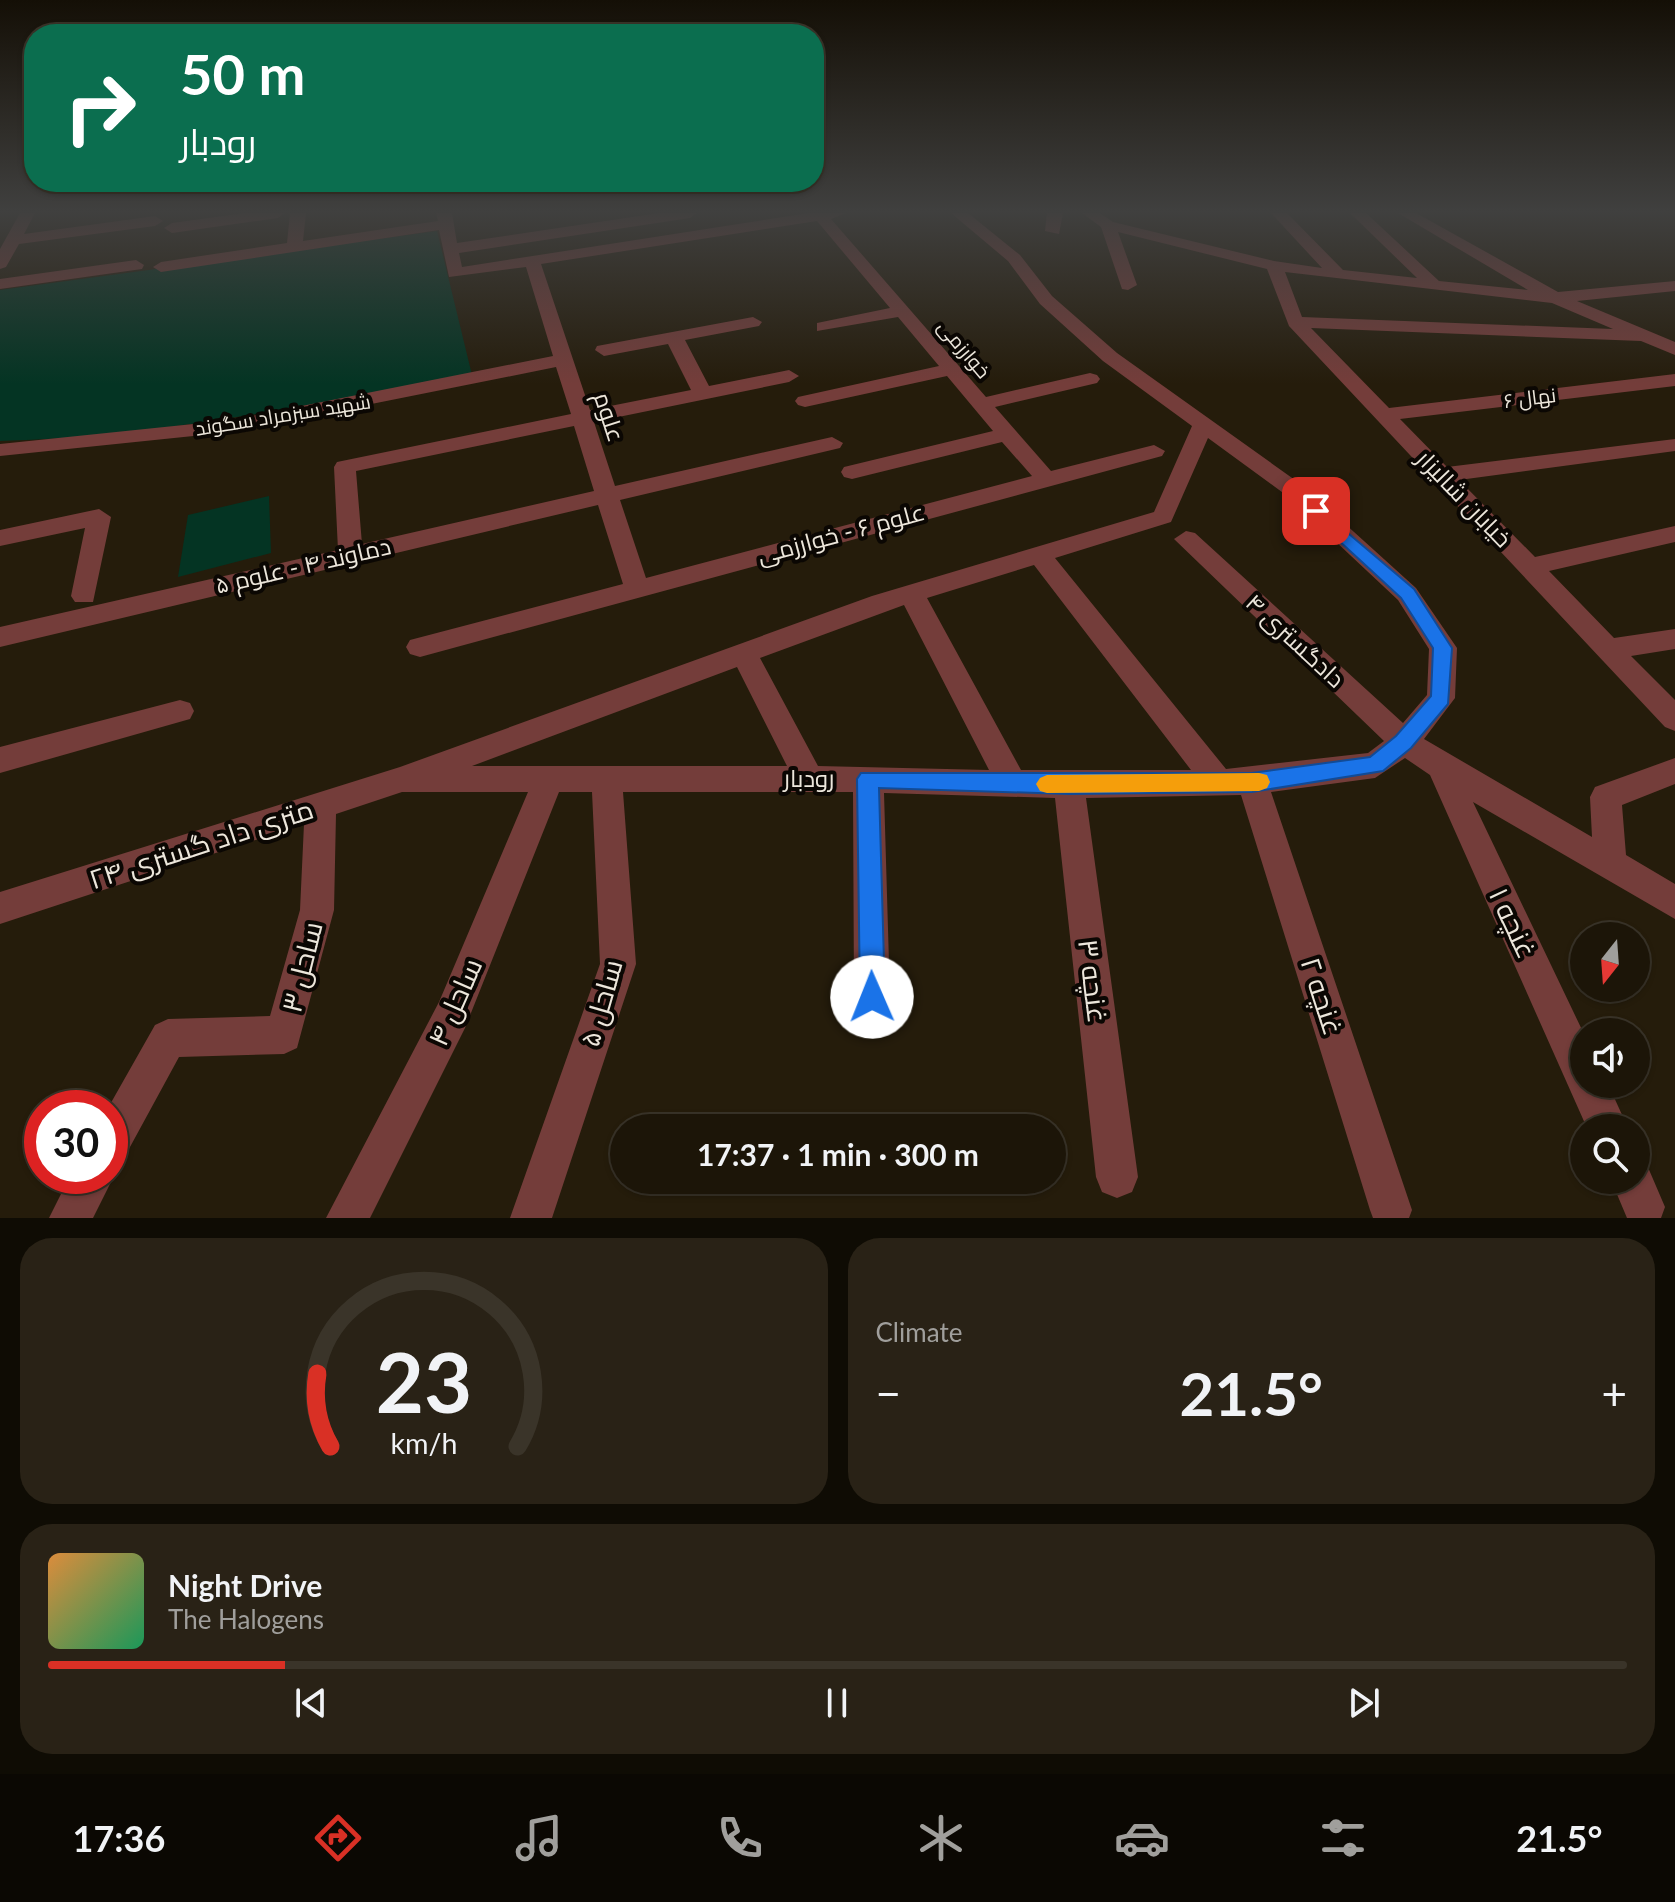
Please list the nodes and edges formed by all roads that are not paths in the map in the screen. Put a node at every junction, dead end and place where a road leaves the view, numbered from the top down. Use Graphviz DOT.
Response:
graph roads {
  1 [pos="101,270"];
  2 [pos="454,270"];
  3 [pos="475,270"];
  4 [pos="535,270"];
  5 [pos="870,270"];
  6 [pos="1023,270"];
  7 [pos="1123,270"];
  8 [pos="1275,270"];
  9 [pos="1301,270"];
  10 [pos="1333,270"];
  11 [pos="1418,270"];
  12 [pos="1505,270"];
  13 [pos="1338,275"];
  14 [pos="0,284"];
  15 [pos="1128,285"];
  16 [pos="1434,285"];
  17 [pos="1675,286"];
  18 [pos="1555,298"];
  19 [pos="902,311"];
  20 [pos="753,322"];
  21 [pos="1295,322"];
  22 [pos="823,327"];
  23 [pos="1644,336"];
  24 [pos="674,337"];
  25 [pos="1675,349"];
  26 [pos="604,350"];
  27 [pos="563,360"];
  28 [pos="951,369"];
  29 [pos="789,376"];
  30 [pos="1090,379"];
  31 [pos="1675,380"];
  32 [pos="703,393"];
  33 [pos="805,401"];
  34 [pos="981,404"];
  35 [pos="1384,415"];
  36 [pos="582,417"];
  37 [pos="1203,425"];
  38 [pos="1007,434"];
  39 [pos="832,443"];
  40 [pos="1675,445"];
  41 [pos="0,450"];
  42 [pos="1154,451"];
  43 [pos="852,472"];
  44 [pos="1441,475"];
  45 [pos="1045,478"];
  46 [pos="607,496"];
  47 [pos="1675,534"];
  48 [pos="0,538"];
  49 [pos="1186,539"];
  50 [pos="351,555"];
  51 [pos="1039,555"];
  52 [pos="1530,567"];
  53 [pos="637,589"];
  54 [pos="911,593"];
  55 [pos="84,596"];
  56 [pos="0,637"];
  57 [pos="1675,639"];
  58 [pos="420,647"];
  59 [pos="1608,649"];
  60 [pos="744,653"];
  61 [pos="180,711"];
  62 [pos="1675,719"];
  63 [pos="1404,742"];
  64 [pos="0,760"];
  65 [pos="1442,769"];
  66 [pos="1675,771"];
  67 [pos="402,779"];
  68 [pos="549,779"];
  69 [pos="607,779"];
  70 [pos="809,779"];
  71 [pos="868,779"];
  72 [pos="1235,782"];
  73 [pos="1012,783"];
  74 [pos="1069,785"];
  75 [pos="320,806"];
  76 [pos="1610,860"];
  77 [pos="1675,903"];
  78 [pos="0,908"];
  79 [pos="872,997"];
  80 [pos="1570,1047"];
  81 [pos="128,1111"];
  82 [pos="1117,1177"];
  83 [pos="83,1194"];
  84 [pos="1391,1210"];
  85 [pos="70,1218"];
  86 [pos="347,1218"];
  87 [pos="531,1218"];
  1 -- 14 [label="street"];
  2 -- 3 [label="street"];
  4 -- 27 [label="street, علوم"];
  5 -- 19 [label="street, خوارزمی"];
  6 -- 37 [label="street, رودبار"];
  7 -- 15 [label="street"];
  8 -- 21 [label="street, خیابان شالیزار"];
  9 -- 13 [label="street"];
  10 -- 13 [label="street"];
  11 -- 16 [label="street"];
  12 -- 18 [label="street"];
  13 -- 16 [label="street"];
  16 -- 18 [label="street"];
  17 -- 18 [label="street"];
  18 -- 23 [label="street"];
  19 -- 22 [label="street"];
  19 -- 28 [label="street, خوارزمی"];
  20 -- 24 [label="street"];
  21 -- 23 [label="street"];
  21 -- 35 [label="street, خیابان شالیزار"];
  23 -- 25 [label="street"];
  24 -- 26 [label="street"];
  24 -- 32 [label="street"];
  27 -- 36 [label="street, علوم"];
  27 -- 41 [label="street, شهید سبزمراد سگوند"];
  28 -- 33 [label="street"];
  28 -- 34 [label="street, خوارزمی"];
  29 -- 32 [label="street"];
  30 -- 34 [label="street"];
  31 -- 35 [label="street, نهال ۶"];
  32 -- 36 [label="street"];
  34 -- 38 [label="street, خوارزمی"];
  35 -- 44 [label="street, خیابان شالیزار"];
  36 -- 46 [label="street, علوم"];
  36 -- 50 [label="street"];
  37 -- 51 [label="street, ۲۴ متری داد گستری"];
  37 -- 63 [label="street, رودبار"];
  38 -- 43 [label="street"];
  38 -- 45 [label="street, خوارزمی"];
  39 -- 46 [label="street, دماوند ۴ - علوم ۵"];
  40 -- 44 [label="street"];
  42 -- 45 [label="street, علوم ۶ - خوارزمی"];
  44 -- 52 [label="street, خیابان شالیزار"];
  45 -- 53 [label="street, علوم ۶ - خوارزمی"];
  46 -- 50 [label="street, دماوند ۴ - علوم ۵"];
  46 -- 53 [label="street, علوم"];
  47 -- 52 [label="street"];
  48 -- 55 [label="street"];
  49 -- 63 [label="street, دادگستری ۴"];
  50 -- 56 [label="street, دماوند ۴ - علوم ۵"];
  51 -- 54 [label="street, ۲۴ متری داد گستری"];
  51 -- 72 [label="street"];
  52 -- 59 [label="street, خیابان شالیزار"];
  53 -- 58 [label="street, علوم ۶ - خوارزمی"];
  54 -- 60 [label="street, ۲۴ متری داد گستری"];
  54 -- 73 [label="street"];
  57 -- 59 [label="street"];
  59 -- 62 [label="street, خیابان شالیزار"];
  60 -- 67 [label="street, ۲۴ متری داد گستری"];
  60 -- 70 [label="street"];
  61 -- 64 [label="street"];
  63 -- 65 [label="street, دادگستری ۴"];
  63 -- 72 [label="street, رودبار"];
  65 -- 76 [label="street, دادگستری ۴"];
  65 -- 80 [label="street, غنچه ۱"];
  66 -- 76 [label="street"];
  67 -- 68 [label="street, رودبار"];
  67 -- 75 [label="street, ۲۴ متری داد گستری"];
  68 -- 69 [label="street, رودبار"];
  68 -- 86 [label="street, ساحل ۴"];
  69 -- 70 [label="street, رودبار"];
  69 -- 87 [label="street, ساحل ۵"];
  70 -- 71 [label="street, رودبار"];
  71 -- 73 [label="street, رودبار"];
  71 -- 79 [label="street"];
  72 -- 74 [label="street, رودبار"];
  72 -- 84 [label="street, غنچه ۲"];
  73 -- 74 [label="street, رودبار"];
  74 -- 82 [label="street, غنچه ۳"];
  75 -- 78 [label="street, ۲۴ متری داد گستری"];
  75 -- 81 [label="street, ساحل ۳"];
  76 -- 77 [label="street, دادگستری ۴"];
  83 -- 85 [label="street"];
}
